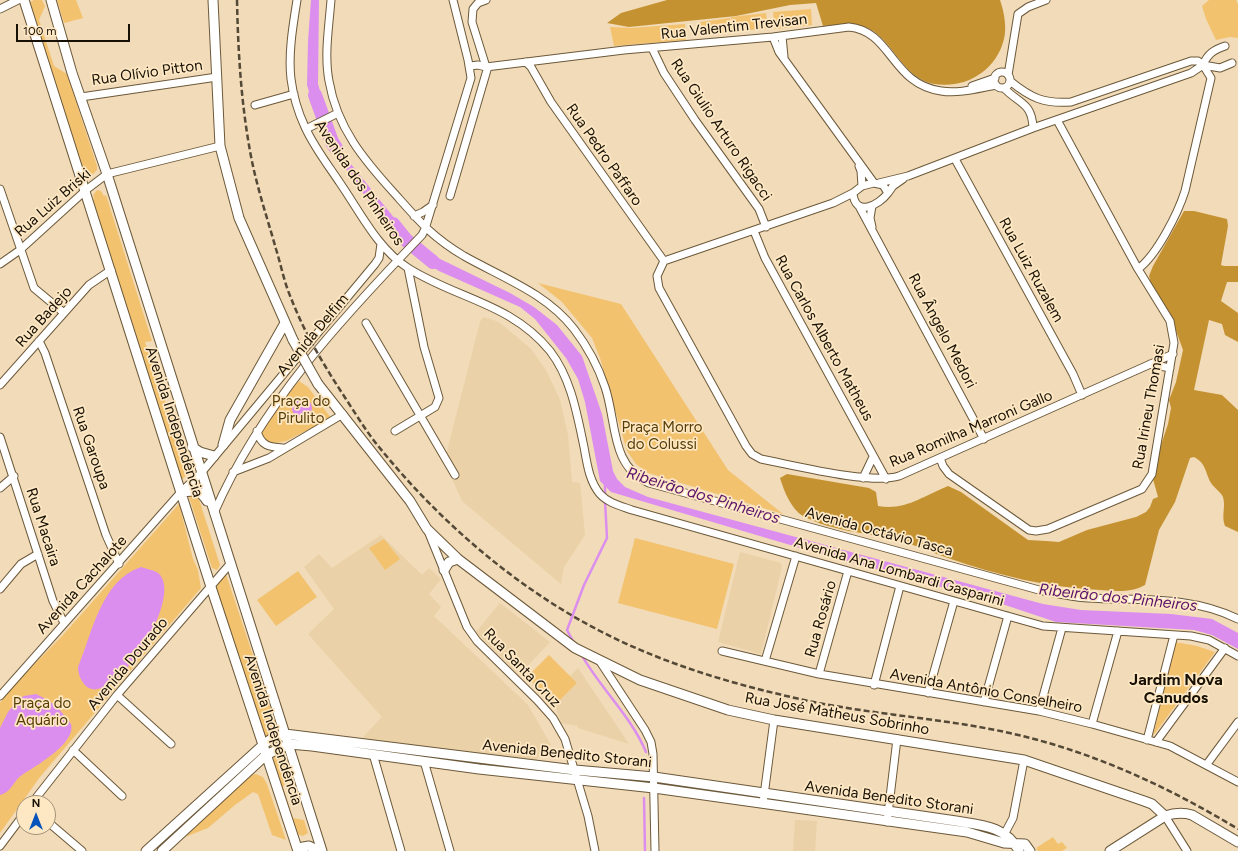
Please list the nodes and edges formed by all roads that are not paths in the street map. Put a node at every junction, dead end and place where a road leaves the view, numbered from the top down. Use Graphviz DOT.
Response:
graph roads {
  1 [pos="18,0"];
  2 [pos="24,0"];
  3 [pos="51,0"];
  4 [pos="213,0"];
  5 [pos="297,0"];
  6 [pos="331,0"];
  7 [pos="453,0"];
  8 [pos="486,0"];
  9 [pos="1046,0"];
  10 [pos="0,9"];
  11 [pos="782,36"];
  12 [pos="773,37"];
  13 [pos="1225,46"];
  14 [pos="652,48"];
  15 [pos="1012,50"];
  16 [pos="784,57"];
  17 [pos="526,62"];
  18 [pos="1232,64"];
  19 [pos="1203,65"];
  20 [pos="470,66"];
  21 [pos="486,67"];
  22 [pos="217,77"];
  23 [pos="1009,78"];
  24 [pos="999,81"];
  25 [pos="960,91"];
  26 [pos="294,94"];
  27 [pos="81,97"];
  28 [pos="255,105"];
  29 [pos="338,113"];
  30 [pos="1057,120"];
  31 [pos="308,128"];
  32 [pos="1033,128"];
  33 [pos="220,146"];
  34 [pos="955,159"];
  35 [pos="856,160"];
  36 [pos="107,174"];
  37 [pos="908,176"];
  38 [pos="876,183"];
  39 [pos="862,186"];
  40 [pos="0,189"];
  41 [pos="86,190"];
  42 [pos="853,193"];
  43 [pos="888,193"];
  44 [pos="450,196"];
  45 [pos="833,203"];
  46 [pos="857,204"];
  47 [pos="433,205"];
  48 [pos="872,206"];
  49 [pos="414,216"];
  50 [pos="766,227"];
  51 [pos="754,231"];
  52 [pos="423,232"];
  53 [pos="876,237"];
  54 [pos="381,244"];
  55 [pos="20,250"];
  56 [pos="397,260"];
  57 [pos="664,261"];
  58 [pos="0,264"];
  59 [pos="408,268"];
  60 [pos="1138,269"];
  61 [pos="111,270"];
  62 [pos="64,314"];
  63 [pos="285,322"];
  64 [pos="366,323"];
  65 [pos="39,341"];
  66 [pos="1172,354"];
  67 [pos="1150,364"];
  68 [pos="1170,368"];
  69 [pos="0,385"];
  70 [pos="1082,395"];
  71 [pos="343,414"];
  72 [pos="421,417"];
  73 [pos="257,431"];
  74 [pos="395,431"];
  75 [pos="0,437"];
  76 [pos="984,438"];
  77 [pos="223,445"];
  78 [pos="192,447"];
  79 [pos="283,448"];
  80 [pos="214,456"];
  81 [pos="873,457"];
  82 [pos="940,458"];
  83 [pos="233,472"];
  84 [pos="201,473"];
  85 [pos="455,475"];
  86 [pos="14,476"];
  87 [pos="863,478"];
  88 [pos="886,479"];
  89 [pos="0,488"];
  90 [pos="181,492"];
  91 [pos="214,512"];
  92 [pos="427,529"];
  93 [pos="38,554"];
  94 [pos="796,556"];
  95 [pos="458,559"];
  96 [pos="119,564"];
  97 [pos="230,564"];
  98 [pos="444,570"];
  99 [pos="848,571"];
  100 [pos="900,586"];
  101 [pos="211,587"];
  102 [pos="0,589"];
  103 [pos="954,601"];
  104 [pos="1008,616"];
  105 [pos="1238,619"];
  106 [pos="64,623"];
  107 [pos="1062,628"];
  108 [pos="1118,630"];
  109 [pos="1174,635"];
  110 [pos="1225,648"];
  111 [pos="722,651"];
  112 [pos="1238,656"];
  113 [pos="598,658"];
  114 [pos="765,662"];
  115 [pos="819,674"];
  116 [pos="874,684"];
  117 [pos="1,693"];
  118 [pos="928,693"];
  119 [pos="117,695"];
  120 [pos="984,702"];
  121 [pos="1039,711"];
  122 [pos="774,720"];
  123 [pos="1238,722"];
  124 [pos="1092,724"];
  125 [pos="285,734"];
  126 [pos="897,739"];
  127 [pos="1147,740"];
  128 [pos="1156,742"];
  129 [pos="171,744"];
  130 [pos="289,744"];
  131 [pos="370,744"];
  132 [pos="263,745"];
  133 [pos="73,750"];
  134 [pos="421,750"];
  135 [pos="373,754"];
  136 [pos="266,755"];
  137 [pos="1024,760"];
  138 [pos="424,761"];
  139 [pos="1207,764"];
  140 [pos="575,770"];
  141 [pos="654,777"];
  142 [pos="577,780"];
  143 [pos="1238,782"];
  144 [pos="654,788"];
  145 [pos="38,795"];
  146 [pos="122,796"];
  147 [pos="763,799"];
  148 [pos="888,811"];
  149 [pos="1164,816"];
  150 [pos="1013,818"];
  151 [pos="887,822"];
  152 [pos="16,825"];
  153 [pos="56,829"];
  154 [pos="1005,833"];
  155 [pos="1238,842"];
  156 [pos="0,846"];
  157 [pos="1017,847"];
  158 [pos="152,850"];
  159 [pos="298,850"];
  160 [pos="82,851"];
  161 [pos="162,851"];
  162 [pos="320,851"];
  163 [pos="401,851"];
  164 [pos="450,851"];
  165 [pos="595,851"];
  166 [pos="654,851"];
  167 [pos="1030,851"];
  168 [pos="1110,851"];
  169 [pos="1187,851"];
  1 -- 10 [label="street"];
  2 -- 41 [label="main road, Avenida Independência"];
  3 -- 27 [label="main road, Avenida Independência"];
  4 -- 22 [label="main road, Rua José Matheus Sobrinho"];
  5 -- 26 [label="street, Avenida dos Pinheiros"];
  6 -- 29 [label="street, Avenida Octávio Tasca"];
  7 -- 20 [label="street"];
  8 -- 21 [label="street"];
  9 -- 15 [label="street"];
  11 -- 12 [label="street, Rua Valentim Trevisan"];
  11 -- 16 [label="street"];
  11 -- 25 [label="street, Rua Valentim Trevisan"];
  12 -- 14 [label="street, Rua Valentim Trevisan"];
  12 -- 16 [label="street"];
  13 -- 19 [label="street"];
  14 -- 17 [label="street, Rua Valentim Trevisan"];
  14 -- 50 [label="street, Rua Giulio Arturo Rigacci"];
  15 -- 23 [label="street"];
  15 -- 24 [label="street"];
  16 -- 35 [label="street"];
  17 -- 21 [label="street, Rua Valentim Trevisan"];
  17 -- 57 [label="street, Rua Pedro Paffaro"];
  18 -- 19 [label="street"];
  19 -- 23 [label="street"];
  19 -- 30 [label="street"];
  19 -- 60 [label="street"];
  20 -- 21 [label="street, Rua Valentim Trevisan"];
  20 -- 47 [label="street"];
  21 -- 44 [label="street"];
  22 -- 27 [label="street, Rua Olívio Pitton"];
  22 -- 33 [label="main road, Rua José Matheus Sobrinho"];
  23 -- 24 [label="street"];
  23 -- 24 [label="street"];
  24 -- 25 [label="street, Rua Valentim Trevisan"];
  24 -- 25 [label="street, Rua Valentim Trevisan"];
  24 -- 32 [label="street"];
  26 -- 28 [label="street"];
  26 -- 31 [label="street, Avenida dos Pinheiros"];
  27 -- 36 [label="main road, Avenida Independência"];
  29 -- 31 [label="street"];
  29 -- 49 [label="street, Avenida Octávio Tasca"];
  30 -- 32 [label="street"];
  30 -- 60 [label="street, Rua Irineu Thomasi"];
  31 -- 54 [label="street, Avenida dos Pinheiros"];
  32 -- 34 [label="street"];
  33 -- 36 [label="street, Rua Luiz Briski"];
  33 -- 63 [label="main road, Rua José Matheus Sobrinho"];
  34 -- 37 [label="street"];
  34 -- 70 [label="street, Rua Luiz Ruzalem"];
  35 -- 38 [label="street"];
  35 -- 39 [label="street"];
  36 -- 41 [label="street, Rua Luiz Briski"];
  36 -- 78 [label="main road, Avenida Independência"];
  37 -- 38 [label="street"];
  37 -- 43 [label="street"];
  38 -- 39 [label="street"];
  38 -- 43 [label="street"];
  39 -- 42 [label="street"];
  40 -- 55 [label="street"];
  41 -- 55 [label="street, Rua Luiz Briski"];
  41 -- 61 [label="main road, Avenida Independência"];
  42 -- 45 [label="street"];
  42 -- 46 [label="street"];
  43 -- 48 [label="street"];
  45 -- 46 [label="street"];
  45 -- 50 [label="street"];
  46 -- 48 [label="street"];
  46 -- 53 [label="street, Rua Ângelo Medori"];
  47 -- 49 [label="street"];
  47 -- 52 [label="street"];
  48 -- 53 [label="street, Rua Ângelo Medori"];
  49 -- 52 [label="street, Avenida Octávio Tasca"];
  50 -- 51 [label="street"];
  51 -- 57 [label="street"];
  51 -- 81 [label="street, Rua Carlos Alberto Matheus"];
  52 -- 56 [label="street, Avenida Delfim"];
  52 -- 105 [label="street, Avenida Octávio Tasca"];
  53 -- 76 [label="street, Rua Ângelo Medori"];
  54 -- 56 [label="street, Avenida dos Pinheiros"];
  54 -- 77 [label="street, Avenida Delfim"];
  55 -- 58 [label="street, Rua Luiz Briski"];
  55 -- 62 [label="street"];
  56 -- 59 [label="street, Avenida Ana Lombardi Gasparini"];
  56 -- 73 [label="street, Avenida Delfim"];
  57 -- 87 [label="street, Rua Romilha Marroni Gallo"];
  59 -- 72 [label="street"];
  59 -- 94 [label="street, Avenida Ana Lombardi Gasparini"];
  60 -- 66 [label="street, Rua Irineu Thomasi"];
  61 -- 62 [label="street, Rua Badejo"];
  61 -- 90 [label="main road, Avenida Independência"];
  62 -- 65 [label="street, Rua Badejo"];
  63 -- 71 [label="main road, Rua José Matheus Sobrinho, bridge"];
  63 -- 77 [label="main road"];
  64 -- 72 [label="street"];
  65 -- 69 [label="street, Rua Badejo"];
  65 -- 96 [label="street, Rua Garoupa"];
  66 -- 67 [label="street, Rua Romilha Marroni Gallo"];
  66 -- 68 [label="street, Rua Irineu Thomasi"];
  67 -- 68 [label="street"];
  67 -- 70 [label="street, Rua Romilha Marroni Gallo"];
  68 -- 82 [label="street, Rua Irineu Thomasi"];
  70 -- 76 [label="street, Rua Romilha Marroni Gallo"];
  71 -- 79 [label="street"];
  71 -- 92 [label="main road, Rua José Matheus Sobrinho"];
  72 -- 74 [label="street"];
  72 -- 85 [label="street"];
  73 -- 79 [label="street"];
  73 -- 83 [label="street, Avenida Delfim"];
  75 -- 86 [label="street, Rua Macaira"];
  76 -- 82 [label="street, Rua Romilha Marroni Gallo"];
  77 -- 80 [label="street, Avenida Delfim"];
  78 -- 80 [label="main road"];
  78 -- 84 [label="main road, Avenida Independência"];
  79 -- 83 [label="street"];
  80 -- 84 [label="street, Avenida Delfim"];
  81 -- 87 [label="street"];
  81 -- 88 [label="street, Rua Carlos Alberto Matheus"];
  82 -- 88 [label="street, Rua Romilha Marroni Gallo"];
  83 -- 91 [label="street, Avenida Delfim"];
  84 -- 90 [label="street, Avenida Cachalote"];
  84 -- 91 [label="main road, Avenida Independência"];
  86 -- 89 [label="street"];
  86 -- 93 [label="street, Rua Macaira"];
  87 -- 88 [label="street, Rua Romilha Marroni Gallo"];
  90 -- 91 [label="main road"];
  90 -- 96 [label="street, Avenida Cachalote"];
  90 -- 101 [label="main road, Avenida Independência"];
  91 -- 97 [label="main road, Avenida Independência"];
  92 -- 95 [label="main road, Rua José Matheus Sobrinho"];
  92 -- 98 [label="street, Rua Santa Cruz"];
  93 -- 102 [label="street"];
  93 -- 106 [label="street, Rua Macaira"];
  94 -- 99 [label="street, Avenida Ana Lombardi Gasparini"];
  94 -- 114 [label="street"];
  95 -- 98 [label="main road"];
  95 -- 113 [label="main road, Rua José Matheus Sobrinho"];
  96 -- 106 [label="street, Avenida Cachalote"];
  97 -- 101 [label="street, Avenida Dourado"];
  97 -- 125 [label="main road, Avenida Independência"];
  98 -- 140 [label="street, Rua Santa Cruz"];
  99 -- 100 [label="street, Avenida Ana Lombardi Gasparini"];
  99 -- 115 [label="street, Rua Rosário"];
  100 -- 103 [label="street, Avenida Ana Lombardi Gasparini"];
  100 -- 116 [label="street"];
  101 -- 119 [label="street, Avenida Dourado"];
  101 -- 132 [label="main road, Avenida Independência"];
  103 -- 104 [label="street, Avenida Ana Lombardi Gasparini"];
  103 -- 118 [label="street"];
  104 -- 107 [label="street, Avenida Ana Lombardi Gasparini"];
  104 -- 120 [label="street"];
  106 -- 117 [label="street, Avenida Cachalote"];
  107 -- 108 [label="street, Avenida Ana Lombardi Gasparini"];
  107 -- 121 [label="street"];
  108 -- 109 [label="street, Avenida Ana Lombardi Gasparini"];
  108 -- 124 [label="street"];
  109 -- 110 [label="street, Avenida Ana Lombardi Gasparini"];
  109 -- 127 [label="street"];
  110 -- 112 [label="street, Avenida Ana Lombardi Gasparini"];
  110 -- 128 [label="street"];
  111 -- 114 [label="street, Avenida Antônio Conselheiro"];
  113 -- 122 [label="main road, Rua José Matheus Sobrinho"];
  113 -- 141 [label="street"];
  114 -- 115 [label="street, Avenida Antônio Conselheiro"];
  115 -- 116 [label="street, Avenida Antônio Conselheiro"];
  116 -- 118 [label="street, Avenida Antônio Conselheiro"];
  118 -- 120 [label="street, Avenida Antônio Conselheiro"];
  119 -- 129 [label="street"];
  119 -- 133 [label="street, Avenida Dourado"];
  120 -- 121 [label="street, Avenida Antônio Conselheiro"];
  121 -- 124 [label="street, Avenida Antônio Conselheiro"];
  122 -- 126 [label="main road, Rua José Matheus Sobrinho"];
  122 -- 147 [label="street"];
  123 -- 139 [label="street"];
  124 -- 127 [label="street, Avenida Antônio Conselheiro"];
  125 -- 130 [label="main road, Avenida Independência"];
  125 -- 131 [label="main road, Avenida Benedito Storani"];
  125 -- 132 [label="main road"];
  126 -- 137 [label="main road, Rua José Matheus Sobrinho"];
  126 -- 148 [label="street"];
  127 -- 128 [label="street, Avenida Antônio Conselheiro"];
  128 -- 139 [label="street, Avenida Antônio Conselheiro"];
  130 -- 135 [label="main road, Avenida Benedito Storani"];
  130 -- 136 [label="main road"];
  130 -- 162 [label="main road, Avenida Independência"];
  131 -- 134 [label="main road, Avenida Benedito Storani"];
  131 -- 135 [label="main road"];
  132 -- 136 [label="main road, Avenida Independência"];
  132 -- 158 [label="main road"];
  133 -- 145 [label="street, Avenida Dourado"];
  133 -- 146 [label="street"];
  134 -- 138 [label="main road"];
  134 -- 140 [label="main road, Avenida Benedito Storani"];
  135 -- 138 [label="main road, Avenida Benedito Storani"];
  135 -- 163 [label="street"];
  136 -- 159 [label="main road, Avenida Independência"];
  136 -- 161 [label="main road"];
  137 -- 149 [label="main road, Rua José Matheus Sobrinho"];
  137 -- 150 [label="street"];
  138 -- 142 [label="main road, Avenida Benedito Storani"];
  138 -- 164 [label="street"];
  139 -- 143 [label="street, Avenida Antônio Conselheiro"];
  140 -- 141 [label="main road, Avenida Benedito Storani"];
  140 -- 142 [label="street, Rua Santa Cruz"];
  141 -- 144 [label="street"];
  141 -- 147 [label="main road, Avenida Benedito Storani"];
  142 -- 144 [label="main road, Avenida Benedito Storani"];
  142 -- 165 [label="street, Rua Santa Cruz"];
  144 -- 147 [label="main road, Avenida Benedito Storani"];
  144 -- 166 [label="street"];
  147 -- 148 [label="main road, Avenida Benedito Storani"];
  147 -- 151 [label="main road, Avenida Benedito Storani"];
  148 -- 151 [label="street"];
  148 -- 154 [label="main road, Avenida Benedito Storani"];
  149 -- 155 [label="main road"];
  149 -- 168 [label="main road"];
  149 -- 169 [label="street"];
  150 -- 154 [label="street"];
  150 -- 157 [label="street"];
  151 -- 157 [label="main road, Avenida Benedito Storani"];
  152 -- 156 [label="street"];
  153 -- 160 [label="street"];
  154 -- 157 [label="main road, Avenida Benedito Storani"];
  157 -- 167 [label="main road, Avenida Benedito Storani"];
  159 -- 162 [label="main road"];
}
